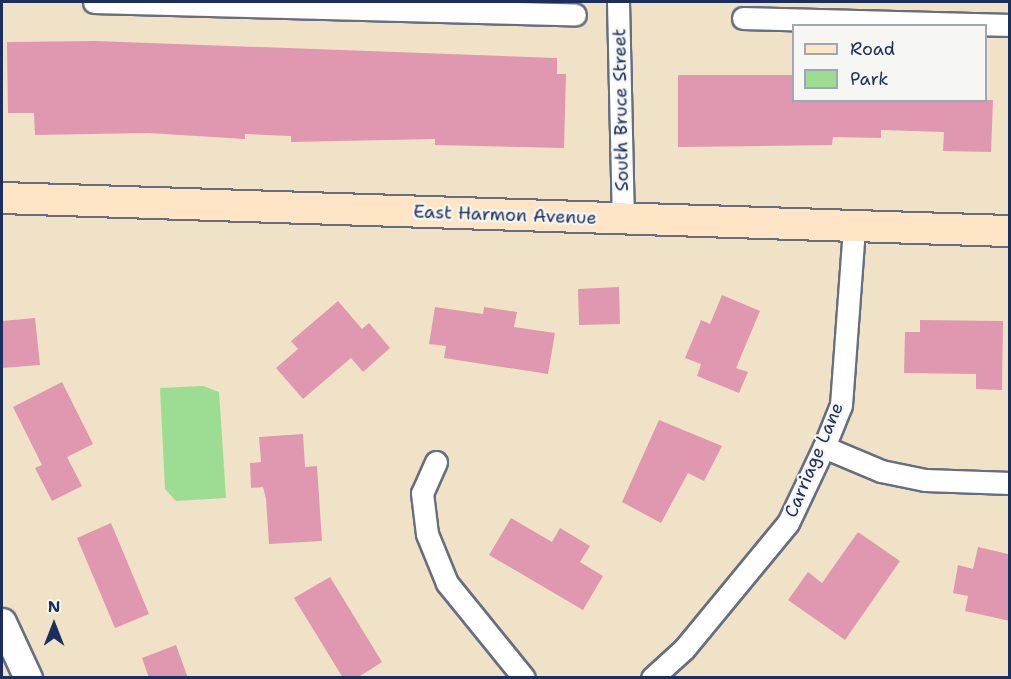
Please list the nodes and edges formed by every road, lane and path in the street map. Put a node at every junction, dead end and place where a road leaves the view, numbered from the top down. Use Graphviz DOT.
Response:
graph roads {
  1 [pos="94,2"];
  2 [pos="618,2"];
  3 [pos="575,15"];
  4 [pos="743,18"];
  5 [pos="972,24"];
  6 [pos="987,24"];
  7 [pos="1010,25"];
  8 [pos="2,198"];
  9 [pos="623,219"];
  10 [pos="854,227"];
  11 [pos="1010,231"];
  12 [pos="824,447"];
  13 [pos="436,462"];
  14 [pos="1010,483"];
  15 [pos="2,622"];
  16 [pos="28,678"];
  17 [pos="524,678"];
  18 [pos="652,678"];
  1 -- 3 [label="street"];
  2 -- 9 [label="street, South Bruce Street"];
  4 -- 5 [label="street"];
  6 -- 7 [label="street"];
  8 -- 9 [label="main road, East Harmon Avenue"];
  9 -- 10 [label="main road, East Harmon Avenue"];
  10 -- 11 [label="main road, East Harmon Avenue"];
  10 -- 12 [label="street, Carriage Lane"];
  12 -- 14 [label="street"];
  12 -- 18 [label="street, Carriage Lane"];
  13 -- 17 [label="street"];
  15 -- 16 [label="street"];
}
